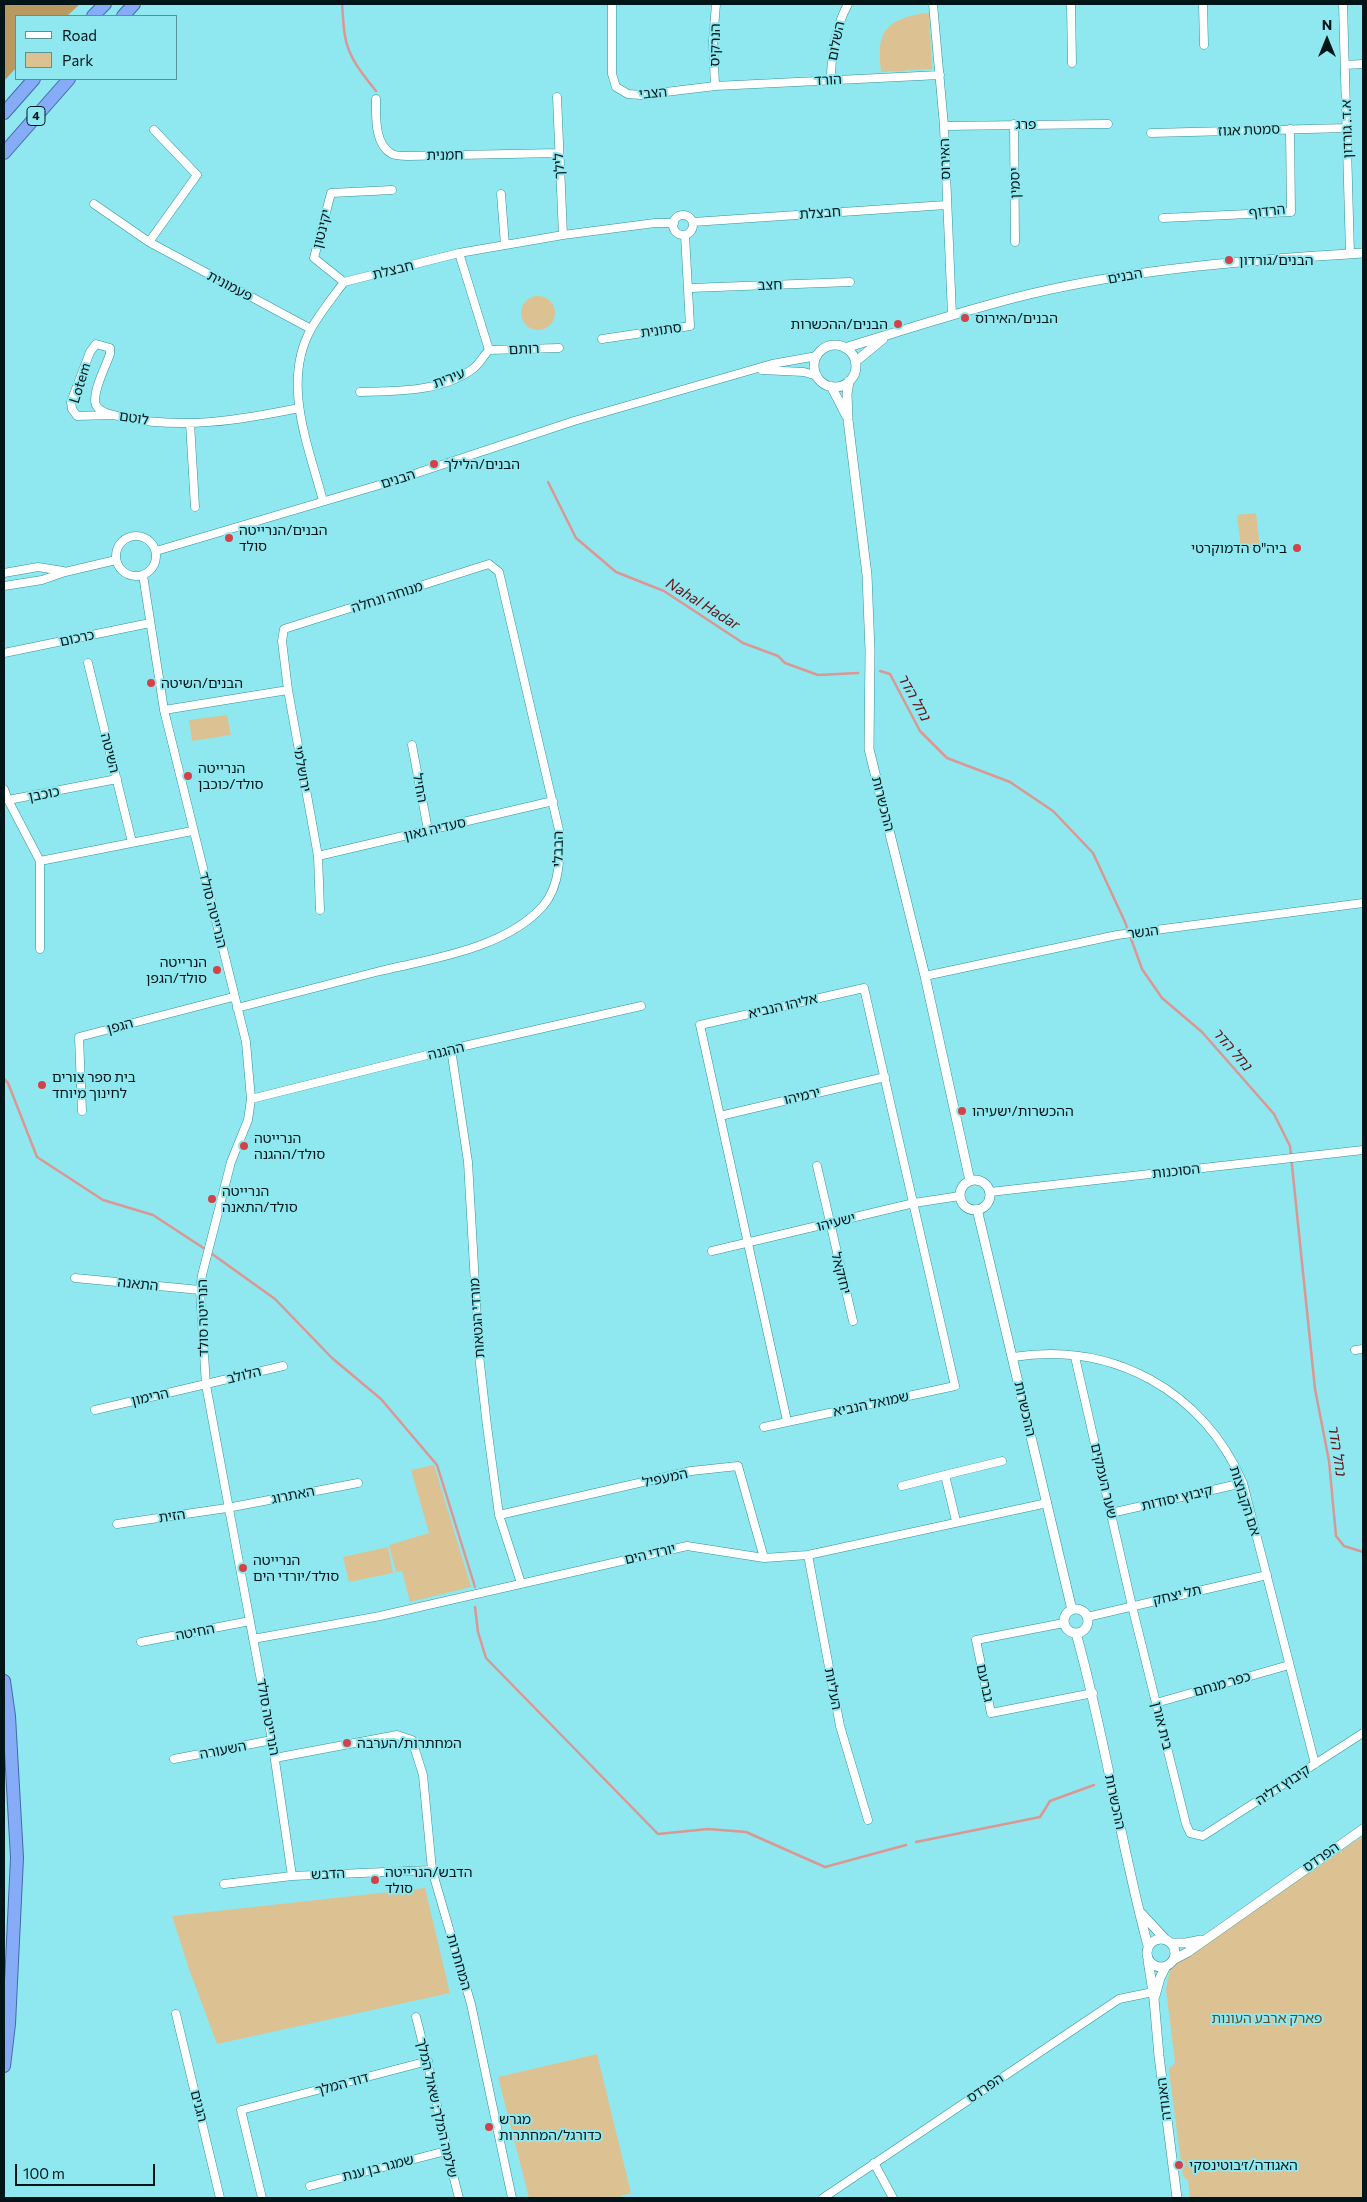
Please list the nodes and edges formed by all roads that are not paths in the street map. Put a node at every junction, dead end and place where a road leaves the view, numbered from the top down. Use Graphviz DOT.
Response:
graph roads {
  1 [pos="105,4"];
  2 [pos="134,4"];
  3 [pos="612,4"];
  4 [pos="716,4"];
  5 [pos="848,4"];
  6 [pos="933,4"];
  7 [pos="1071,4"];
  8 [pos="1203,4"];
  9 [pos="1343,4"];
  10 [pos="94,15"];
  11 [pos="125,15"];
  12 [pos="1204,45"];
  13 [pos="1072,62"];
  14 [pos="1363,64"];
  15 [pos="1345,65"];
  16 [pos="940,75"];
  17 [pos="33,80"];
  18 [pos="67,80"];
  19 [pos="831,80"];
  20 [pos="715,86"];
  21 [pos="557,97"];
  22 [pos="376,99"];
  23 [pos="4,113"];
  24 [pos="1014,124"];
  25 [pos="1108,124"];
  26 [pos="944,126"];
  27 [pos="1347,128"];
  28 [pos="1290,129"];
  29 [pos="154,130"];
  30 [pos="1151,133"];
  31 [pos="4,153"];
  32 [pos="558,153"];
  33 [pos="392,190"];
  34 [pos="501,194"];
  35 [pos="94,204"];
  36 [pos="946,205"];
  37 [pos="1163,218"];
  38 [pos="693,222"];
  39 [pos="674,223"];
  40 [pos="563,235"];
  41 [pos="685,235"];
  42 [pos="149,242"];
  43 [pos="1015,242"];
  44 [pos="505,245"];
  45 [pos="459,253"];
  46 [pos="1363,253"];
  47 [pos="1350,254"];
  48 [pos="344,282"];
  49 [pos="850,282"];
  50 [pos="690,288"];
  51 [pos="952,315"];
  52 [pos="311,329"];
  53 [pos="892,333"];
  54 [pos="602,339"];
  55 [pos="96,344"];
  56 [pos="559,348"];
  57 [pos="845,348"];
  58 [pos="489,350"];
  59 [pos="817,356"];
  60 [pos="855,362"];
  61 [pos="755,370"];
  62 [pos="817,376"];
  63 [pos="848,381"];
  64 [pos="831,386"];
  65 [pos="360,392"];
  66 [pos="298,408"];
  67 [pos="113,415"];
  68 [pos="848,420"];
  69 [pos="190,423"];
  70 [pos="323,501"];
  71 [pos="195,506"];
  72 [pos="156,551"];
  73 [pos="116,560"];
  74 [pos="489,564"];
  75 [pos="65,572"];
  76 [pos="4,573"];
  77 [pos="142,575"];
  78 [pos="4,586"];
  79 [pos="150,623"];
  80 [pos="284,629"];
  81 [pos="4,653"];
  82 [pos="88,664"];
  83 [pos="288,690"];
  84 [pos="164,710"];
  85 [pos="412,745"];
  86 [pos="116,779"];
  87 [pos="4,789"];
  88 [pos="8,800"];
  89 [pos="553,801"];
  90 [pos="192,830"];
  91 [pos="428,830"];
  92 [pos="132,842"];
  93 [pos="318,856"];
  94 [pos="40,861"];
  95 [pos="1363,903"];
  96 [pos="320,910"];
  97 [pos="40,949"];
  98 [pos="925,976"];
  99 [pos="233,997"];
  100 [pos="641,1006"];
  101 [pos="236,1008"];
  102 [pos="451,1049"];
  103 [pos="885,1077"];
  104 [pos="251,1099"];
  105 [pos="82,1111"];
  106 [pos="720,1116"];
  107 [pos="1363,1150"];
  108 [pos="817,1166"];
  109 [pos="970,1181"];
  110 [pos="990,1192"];
  111 [pos="960,1196"];
  112 [pos="914,1203"];
  113 [pos="977,1209"];
  114 [pos="829,1223"];
  115 [pos="748,1243"];
  116 [pos="712,1251"];
  117 [pos="75,1278"];
  118 [pos="200,1290"];
  119 [pos="853,1321"];
  120 [pos="1363,1349"];
  121 [pos="1355,1350"];
  122 [pos="1013,1357"];
  123 [pos="1075,1357"];
  124 [pos="282,1366"];
  125 [pos="206,1385"];
  126 [pos="956,1386"];
  127 [pos="95,1410"];
  128 [pos="787,1421"];
  129 [pos="764,1427"];
  130 [pos="1002,1461"];
  131 [pos="945,1475"];
  132 [pos="358,1483"];
  133 [pos="1242,1483"];
  134 [pos="902,1486"];
  135 [pos="1047,1503"];
  136 [pos="228,1508"];
  137 [pos="1111,1513"];
  138 [pos="499,1515"];
  139 [pos="956,1521"];
  140 [pos="117,1524"];
  141 [pos="808,1555"];
  142 [pos="764,1558"];
  143 [pos="1268,1575"];
  144 [pos="521,1583"];
  145 [pos="1132,1606"];
  146 [pos="1072,1610"];
  147 [pos="1087,1617"];
  148 [pos="250,1622"];
  149 [pos="1064,1624"];
  150 [pos="1076,1633"];
  151 [pos="254,1639"];
  152 [pos="141,1642"];
  153 [pos="1289,1665"];
  154 [pos="4,1681"];
  155 [pos="1093,1693"];
  156 [pos="1156,1703"];
  157 [pos="1363,1733"];
  158 [pos="272,1740"];
  159 [pos="275,1758"];
  160 [pos="174,1759"];
  161 [pos="1316,1764"];
  162 [pos="868,1820"];
  163 [pos="1363,1829"];
  164 [pos="1203,1836"];
  165 [pos="432,1870"];
  166 [pos="292,1876"];
  167 [pos="224,1884"];
  168 [pos="1140,1912"];
  169 [pos="1206,1939"];
  170 [pos="1168,1941"];
  171 [pos="1148,1946"];
  172 [pos="1148,1960"];
  173 [pos="1170,1963"];
  174 [pos="1154,1995"];
  175 [pos="176,2014"];
  176 [pos="416,2017"];
  177 [pos="428,2061"];
  178 [pos="4,2066"];
  179 [pos="446,2151"];
  180 [pos="874,2162"];
  181 [pos="310,2186"];
  182 [pos="220,2198"];
  183 [pos="262,2198"];
  184 [pos="459,2198"];
  185 [pos="512,2198"];
  186 [pos="823,2198"];
  187 [pos="893,2198"];
  188 [pos="1177,2198"];
  1 -- 10 [label="highway"];
  2 -- 11 [label="highway"];
  3 -- 20 [label="street, הצבי"];
  4 -- 20 [label="street, הנרקיס"];
  5 -- 19 [label="street, השלום"];
  6 -- 16 [label="street, האירוס"];
  7 -- 13 [label="street"];
  8 -- 12 [label="street"];
  9 -- 15 [label="street, א.ד. גורדון"];
  14 -- 15 [label="street"];
  15 -- 27 [label="street, א.ד. גורדון"];
  16 -- 19 [label="street, הורד"];
  16 -- 26 [label="street, האירוס"];
  17 -- 23 [label="highway, 4"];
  18 -- 31 [label="highway, 4"];
  19 -- 20 [label="street, הורד"];
  21 -- 32 [label="street, לילך"];
  22 -- 32 [label="street, חמנית"];
  24 -- 25 [label="street, פרג"];
  24 -- 26 [label="street, פרג"];
  24 -- 43 [label="street, יסמין"];
  26 -- 36 [label="street, האירוס"];
  27 -- 28 [label="street, סמטת אגוז"];
  27 -- 47 [label="street, א.ד. גורדון"];
  28 -- 30 [label="street, סמטת אגוז"];
  28 -- 37 [label="street, הרדוף"];
  29 -- 42 [label="street"];
  32 -- 40 [label="street, לילך"];
  33 -- 48 [label="street, יקינטון"];
  34 -- 44 [label="street"];
  35 -- 42 [label="street, פעמונית"];
  36 -- 38 [label="street, חבצלת"];
  36 -- 51 [label="street, האירוס"];
  38 -- 39 [label="street"];
  38 -- 41 [label="street"];
  39 -- 40 [label="street, חבצלת"];
  39 -- 41 [label="street"];
  40 -- 44 [label="street, חבצלת"];
  41 -- 50 [label="street, סתונית"];
  42 -- 52 [label="street, פעמונית"];
  44 -- 45 [label="street, חבצלת"];
  45 -- 48 [label="street, חבצלת"];
  45 -- 58 [label="street"];
  46 -- 47 [label="street, הבנים"];
  47 -- 51 [label="street, הבנים"];
  48 -- 52 [label="street"];
  49 -- 50 [label="street, חצב"];
  50 -- 54 [label="street, סתונית"];
  51 -- 53 [label="street, הבנים"];
  52 -- 66 [label="street"];
  53 -- 57 [label="street, הבנים"];
  53 -- 60 [label="street, הבנים"];
  55 -- 67 [label="street, לוטם"];
  55 -- 67 [label="street, Lotem"];
  56 -- 58 [label="street, רותם"];
  57 -- 59 [label="street"];
  57 -- 60 [label="street"];
  58 -- 65 [label="street, עירית"];
  59 -- 61 [label="street, הבנים"];
  59 -- 62 [label="street"];
  60 -- 63 [label="street"];
  61 -- 62 [label="street, הבנים"];
  61 -- 70 [label="street, הבנים"];
  62 -- 64 [label="street"];
  63 -- 64 [label="street"];
  63 -- 68 [label="street, ההכשרות"];
  64 -- 68 [label="street, ההכשרות"];
  66 -- 69 [label="street, לוטם"];
  66 -- 70 [label="street"];
  67 -- 69 [label="street, לוטם"];
  68 -- 98 [label="street, ההכשרות"];
  69 -- 71 [label="street"];
  70 -- 72 [label="street, הבנים"];
  72 -- 73 [label="street"];
  72 -- 77 [label="street"];
  73 -- 75 [label="street"];
  73 -- 77 [label="street"];
  74 -- 80 [label="street, מנוחה ונחלה"];
  74 -- 89 [label="street, הבבלי"];
  75 -- 76 [label="street"];
  75 -- 78 [label="street"];
  77 -- 79 [label="street"];
  79 -- 81 [label="street, כרכום"];
  79 -- 84 [label="street"];
  80 -- 83 [label="street, ירושלמי"];
  82 -- 86 [label="street, השיטה"];
  83 -- 84 [label="street"];
  83 -- 93 [label="street, ירושלמי"];
  84 -- 90 [label="street, הנרייטה סולד"];
  85 -- 91 [label="street, החיל"];
  86 -- 88 [label="street, כוכבן"];
  86 -- 92 [label="street, השיטה"];
  87 -- 88 [label="street"];
  88 -- 94 [label="street, כוכבן"];
  89 -- 91 [label="street, סעדיה גאון"];
  89 -- 101 [label="street, הבבלי"];
  90 -- 92 [label="street"];
  90 -- 99 [label="street, הנרייטה סולד"];
  91 -- 93 [label="street, סעדיה גאון"];
  92 -- 94 [label="street"];
  93 -- 96 [label="street, ירושלמי"];
  94 -- 97 [label="street, כוכבן"];
  95 -- 98 [label="street, הגשר"];
  98 -- 109 [label="street, ההכשרות"];
  99 -- 101 [label="street, הנרייטה סולד"];
  99 -- 105 [label="street, הגפן"];
  100 -- 102 [label="street, ההגנה"];
  101 -- 104 [label="street, הנרייטה סולד"];
  102 -- 104 [label="street, ההגנה"];
  102 -- 138 [label="street, מורדי הגטאות"];
  103 -- 106 [label="street, ירמיהו"];
  103 -- 106 [label="street, אליהו הנביא"];
  103 -- 112 [label="street, אליהו הנביא"];
  104 -- 118 [label="street, הנרייטה סולד"];
  106 -- 115 [label="street, אליהו הנביא"];
  107 -- 110 [label="street, הסוכנות"];
  108 -- 114 [label="street, יחזקאל"];
  109 -- 110 [label="street"];
  109 -- 111 [label="street"];
  110 -- 113 [label="street"];
  111 -- 112 [label="street, ישעיהו"];
  111 -- 113 [label="street"];
  112 -- 114 [label="street, ישעיהו"];
  112 -- 126 [label="street, אליהו הנביא"];
  113 -- 122 [label="street, ההכשרות"];
  114 -- 115 [label="street, ישעיהו"];
  114 -- 119 [label="street, יחזקאל"];
  115 -- 116 [label="street, ישעיהו"];
  115 -- 128 [label="street, אליהו הנביא"];
  117 -- 118 [label="street, התאנה"];
  118 -- 125 [label="street, הנרייטה סולד"];
  120 -- 121 [label="street"];
  122 -- 123 [label="street, אם הקבוצות"];
  122 -- 135 [label="street, ההכשרות"];
  123 -- 133 [label="street, אם הקבוצות"];
  123 -- 137 [label="street, שער העמקים"];
  124 -- 125 [label="street, הלולב"];
  125 -- 127 [label="street, הרימון"];
  125 -- 136 [label="street, הנרייטה סולד"];
  126 -- 128 [label="street, שמואל הנביא"];
  128 -- 129 [label="street, שמואל הנביא"];
  130 -- 131 [label="street"];
  131 -- 134 [label="street"];
  131 -- 139 [label="street"];
  132 -- 136 [label="street, האתרוג"];
  133 -- 137 [label="street, קיבוץ יסודות"];
  133 -- 143 [label="street, אם הקבוצות"];
  135 -- 139 [label="street, יורדי הים"];
  135 -- 146 [label="street, ההכשרות"];
  136 -- 140 [label="street, הזית"];
  136 -- 148 [label="street, הנרייטה סולד"];
  137 -- 145 [label="street, שער העמקים"];
  138 -- 142 [label="street, המעפיל"];
  138 -- 144 [label="street, מורדי הגטאות"];
  139 -- 141 [label="street, יורדי הים"];
  141 -- 142 [label="street, יורדי הים"];
  141 -- 162 [label="street, העליות"];
  142 -- 144 [label="street, יורדי הים"];
  143 -- 145 [label="street, תל יצחק"];
  143 -- 153 [label="street, אם הקבוצות"];
  144 -- 151 [label="street, יורדי הים"];
  145 -- 147 [label="street, תל יצחק"];
  145 -- 156 [label="street, בית אורן"];
  146 -- 147 [label="street"];
  146 -- 149 [label="street"];
  147 -- 150 [label="street"];
  148 -- 151 [label="street, הנרייטה סולד"];
  148 -- 152 [label="street, החיטה"];
  149 -- 150 [label="street"];
  149 -- 155 [label="street, גברעם"];
  150 -- 155 [label="street, ההכשרות"];
  151 -- 158 [label="street, הנרייטה סולד"];
  153 -- 156 [label="street, כפר מנחם"];
  153 -- 161 [label="street, אם הקבוצות"];
  154 -- 178 [label="highway"];
  155 -- 168 [label="street, ההכשרות"];
  156 -- 164 [label="street, בית אורן"];
  157 -- 161 [label="street, קיבוץ דליה"];
  158 -- 159 [label="street, הנרייטה סולד"];
  158 -- 160 [label="street, השעורה"];
  159 -- 165 [label="street, המחתרות"];
  159 -- 166 [label="street, הנרייטה סולד"];
  161 -- 164 [label="street, קיבוץ דליה"];
  163 -- 169 [label="street, הפרדס"];
  165 -- 166 [label="street, הדבש"];
  165 -- 185 [label="street, המחתרות"];
  166 -- 167 [label="street, הדבש"];
  168 -- 170 [label="street, ההכשרות"];
  168 -- 171 [label="street, ההכשרות"];
  169 -- 170 [label="street, הפרדס"];
  169 -- 173 [label="street, הפרדס"];
  170 -- 171 [label="street"];
  170 -- 173 [label="street"];
  171 -- 172 [label="street"];
  172 -- 173 [label="street"];
  172 -- 174 [label="street, האגודה"];
  173 -- 174 [label="street, האגודה"];
  174 -- 180 [label="street, הפרדס"];
  174 -- 188 [label="street, האגודה"];
  175 -- 182 [label="street, הגנים"];
  176 -- 177 [label="street, שלמה המלך; שאול המלך"];
  177 -- 179 [label="street, שלמה המלך; שאול המלך"];
  177 -- 183 [label="street, דוד המלך"];
  179 -- 181 [label="street, שמגר בן ענת"];
  179 -- 184 [label="street, שלמה המלך; שאול המלך"];
  180 -- 186 [label="street, הפרדס"];
  180 -- 187 [label="street"];
}
